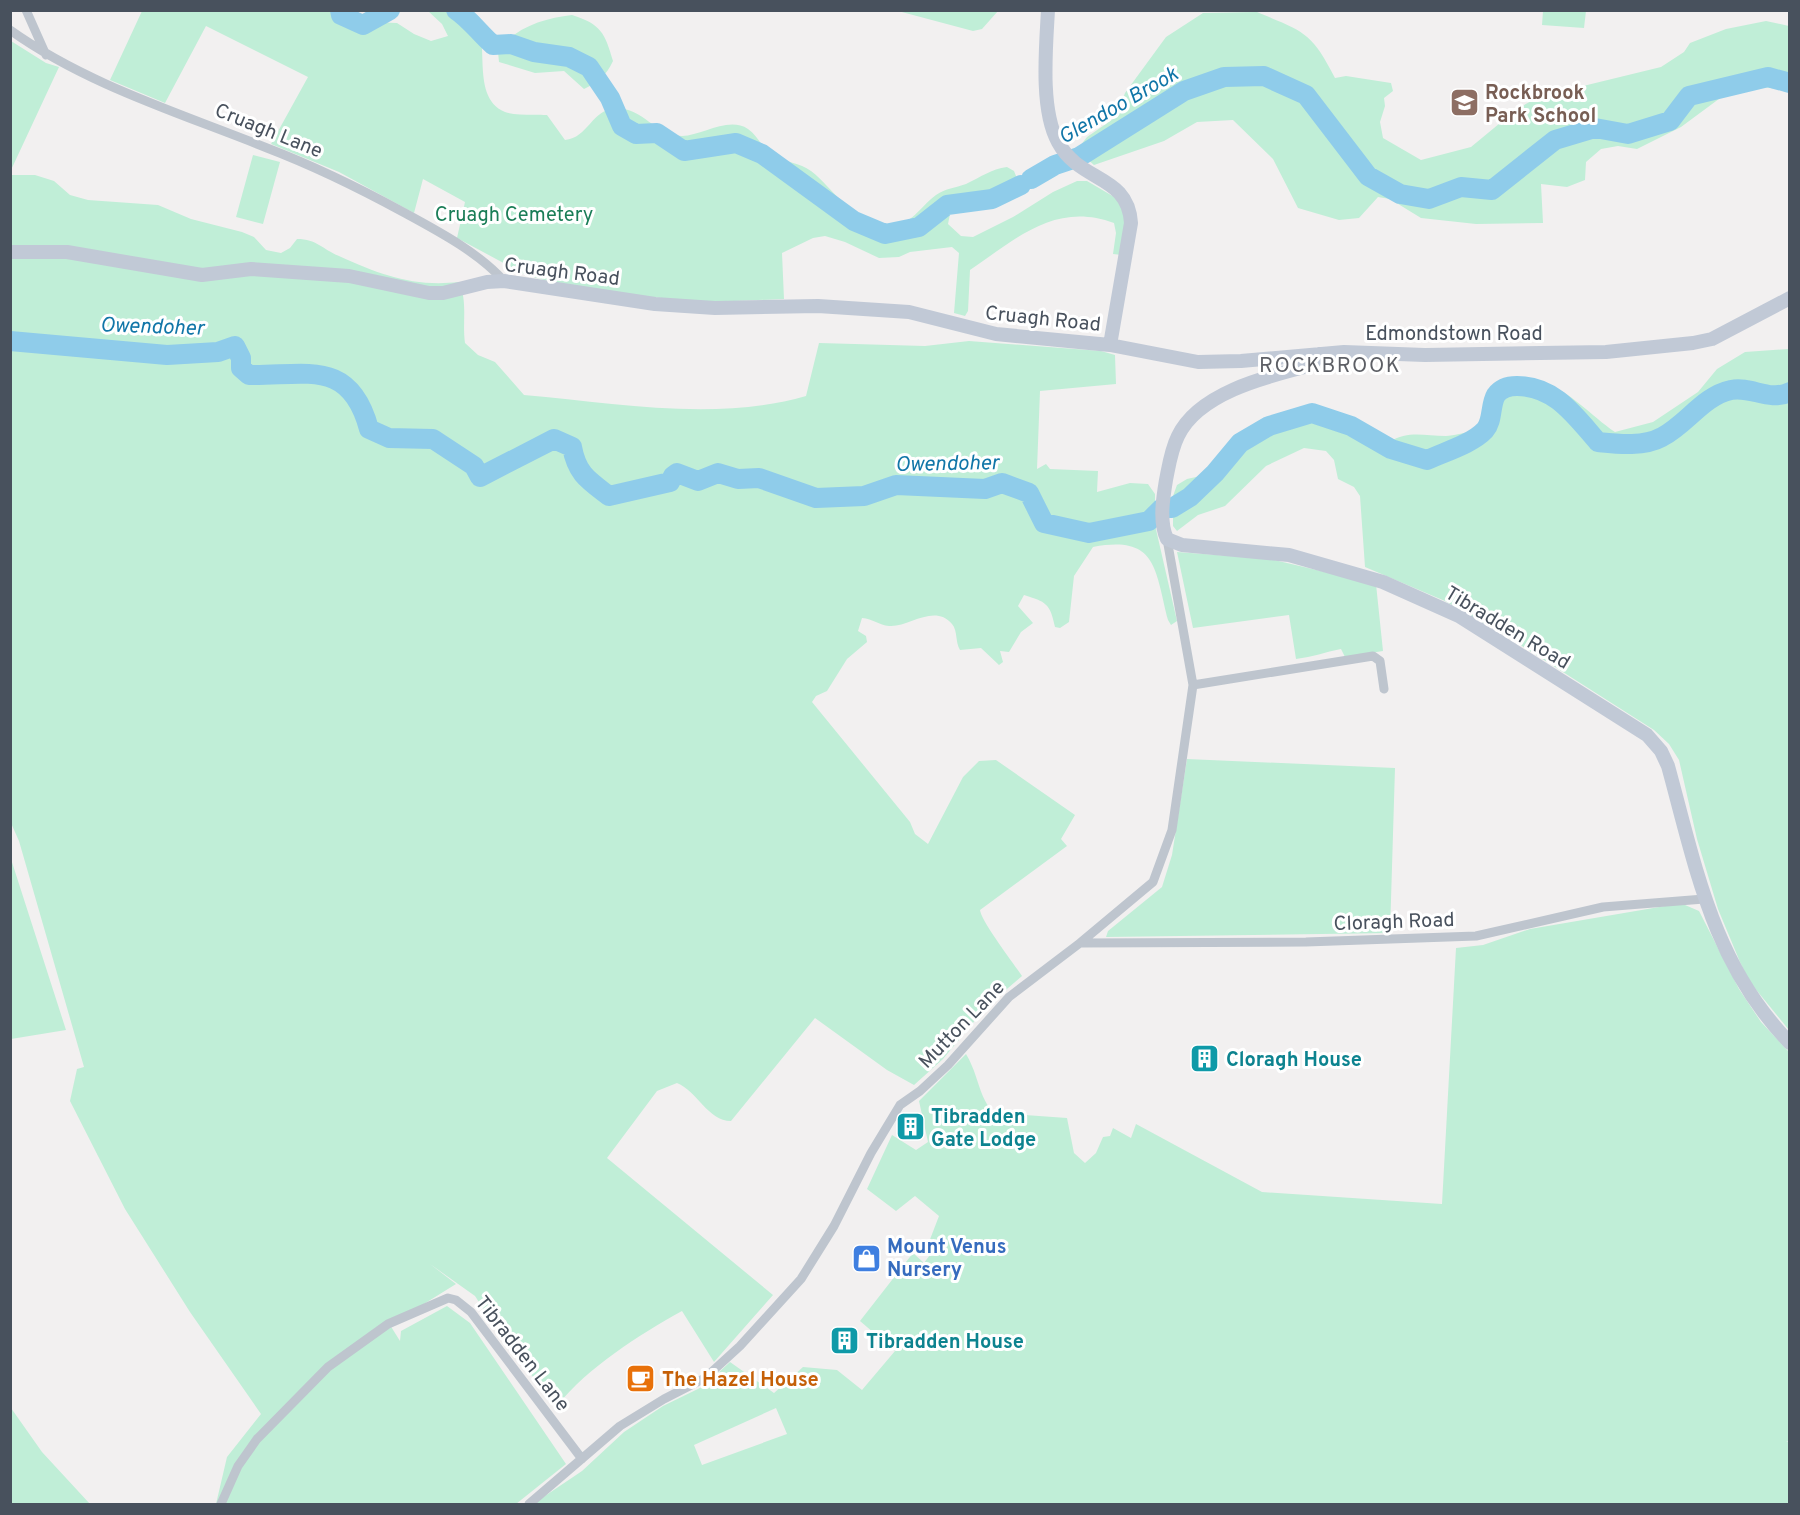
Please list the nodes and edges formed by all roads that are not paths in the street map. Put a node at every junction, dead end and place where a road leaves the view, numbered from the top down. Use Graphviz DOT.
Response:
graph roads {
  1 [pos="26,10"];
  2 [pos="1048,10"];
  3 [pos="10,30"];
  4 [pos="46,55"];
  5 [pos="10,252"];
  6 [pos="504,281"];
  7 [pos="1790,298"];
  8 [pos="1110,345"];
  9 [pos="1319,354"];
  10 [pos="1167,539"];
  11 [pos="1193,685"];
  12 [pos="1384,689"];
  13 [pos="1704,899"];
  14 [pos="1080,943"];
  15 [pos="1790,1043"];
  16 [pos="582,1459"];
  17 [pos="221,1504"];
  18 [pos="529,1504"];
  1 -- 4 [label="street"];
  2 -- 8 [label="main road"];
  3 -- 4 [label="street, Cruagh Lane"];
  4 -- 6 [label="street, Cruagh Lane"];
  5 -- 6 [label="main road, Cruagh Road"];
  6 -- 8 [label="main road, Cruagh Road"];
  7 -- 9 [label="main road, Edmondstown Road"];
  8 -- 9 [label="main road, Edmondstown Road"];
  9 -- 10 [label="main road"];
  10 -- 11 [label="street, Mutton Lane"];
  10 -- 13 [label="main road, Tibradden Road"];
  11 -- 12 [label="street"];
  11 -- 14 [label="street, Mutton Lane"];
  13 -- 14 [label="street, Cloragh Road"];
  13 -- 15 [label="main road, Tibradden Road"];
  14 -- 16 [label="street, Mutton Lane"];
  16 -- 17 [label="street, Tibradden Lane"];
  16 -- 18 [label="street, Mutton Lane"];
}
